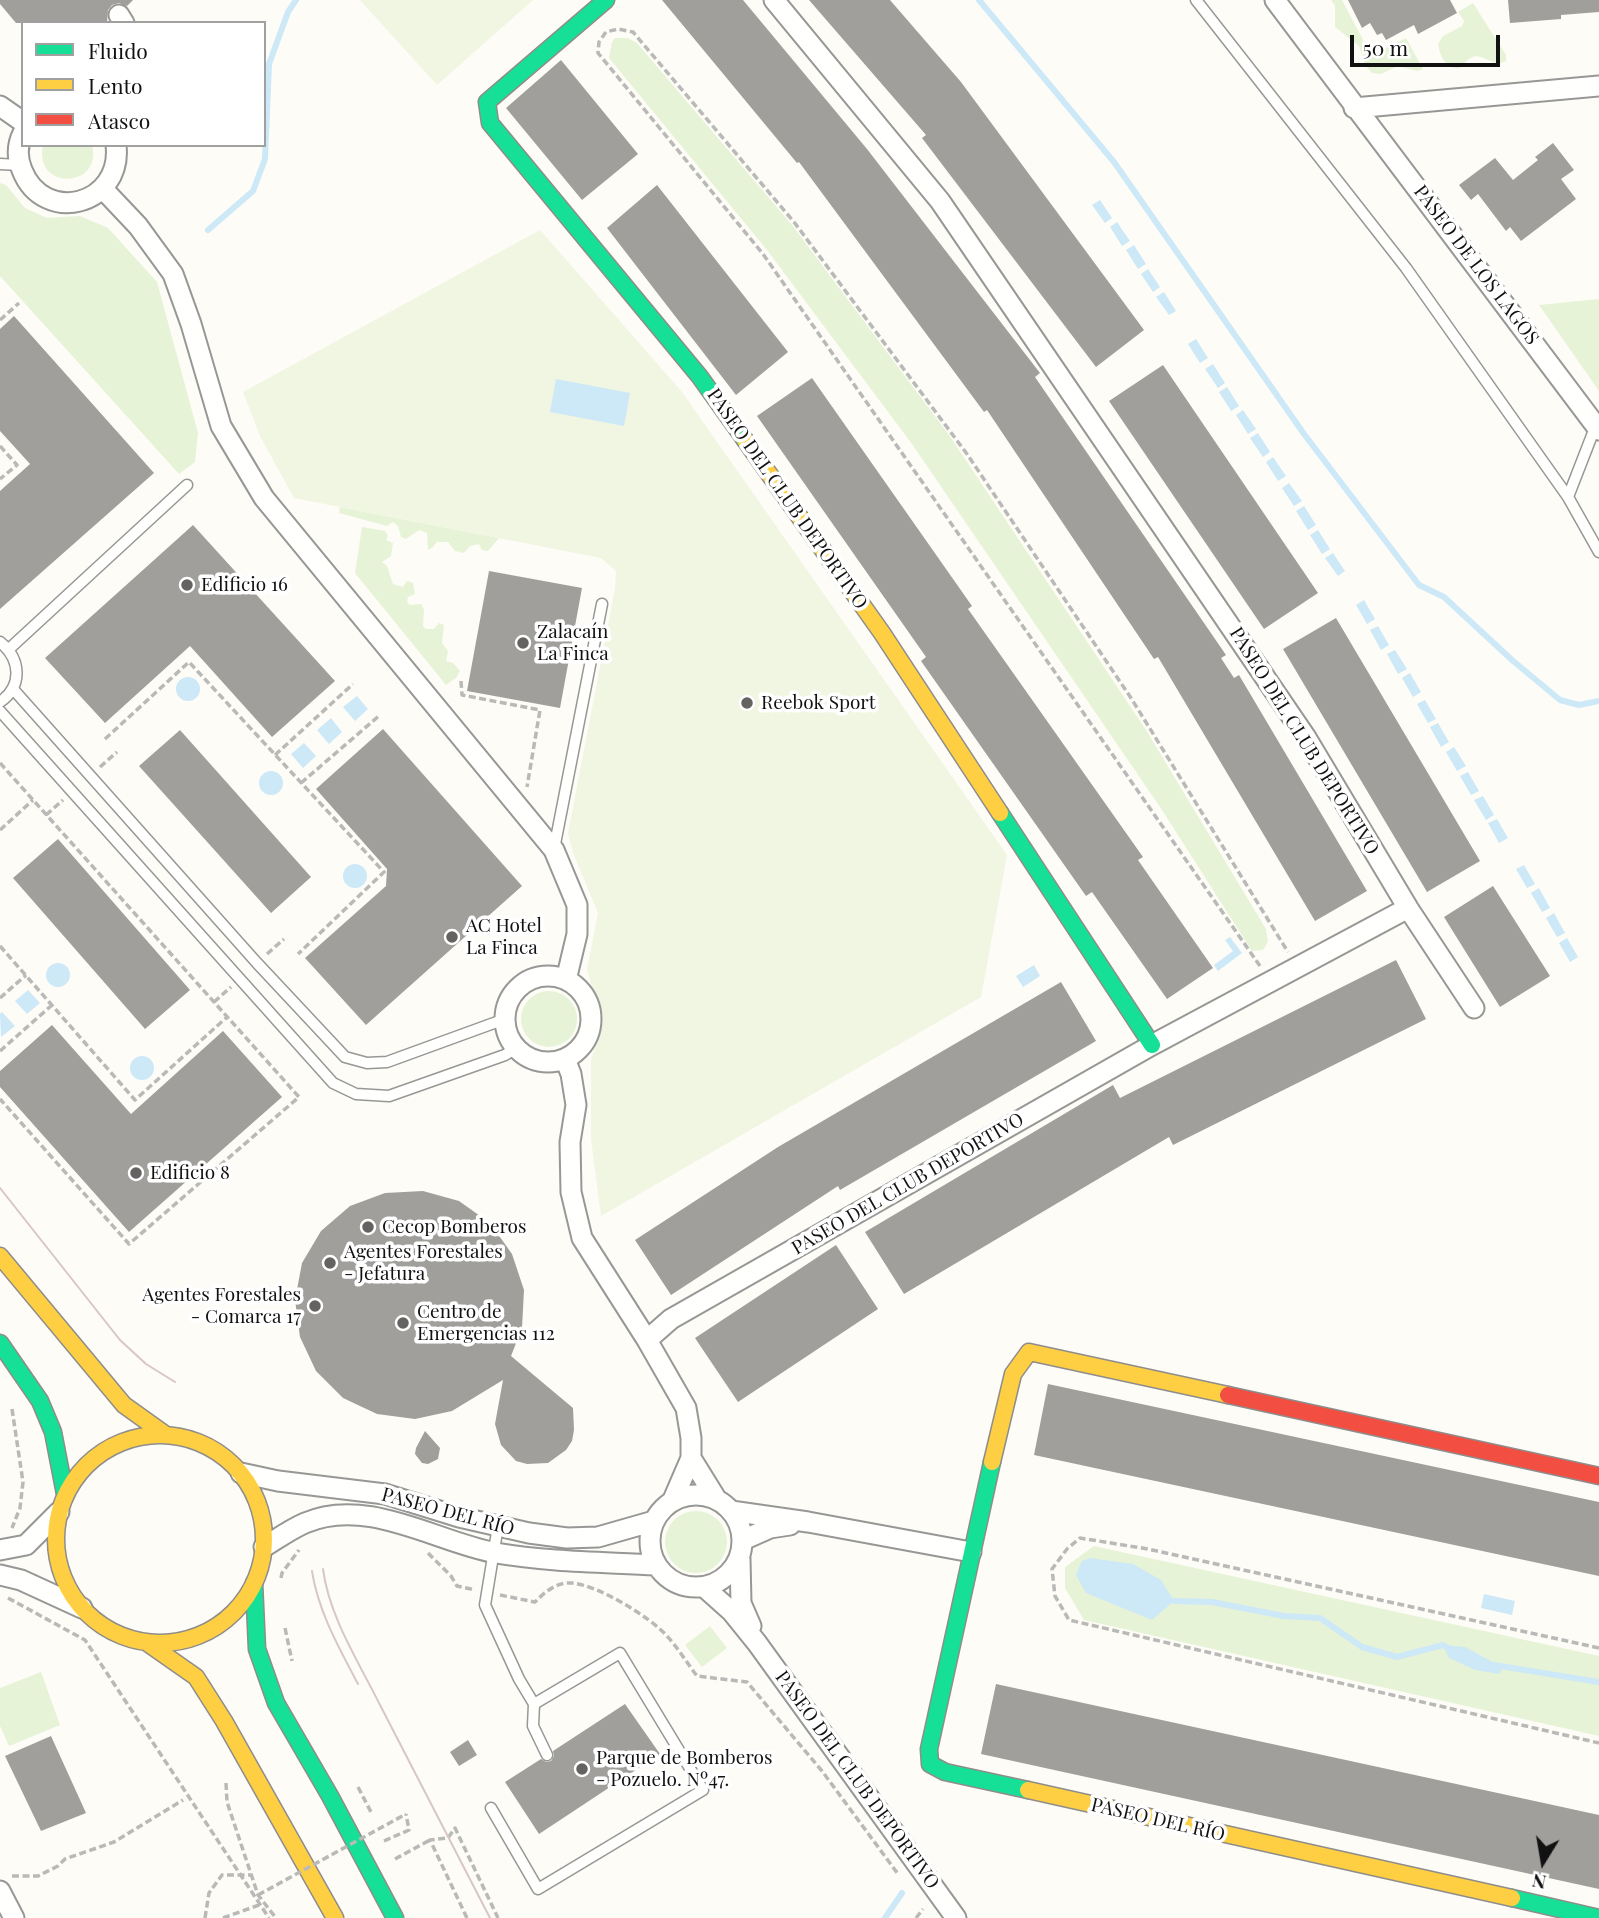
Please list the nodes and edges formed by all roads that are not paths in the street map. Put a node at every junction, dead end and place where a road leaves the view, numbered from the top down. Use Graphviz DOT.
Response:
graph roads {
  1 [pos="606,0"];
  2 [pos="774,0"];
  3 [pos="1195,0"];
  4 [pos="1275,0"];
  5 [pos="1599,86"];
  6 [pos="0,106"];
  7 [pos="1354,108"];
  8 [pos="21,121"];
  9 [pos="21,141"];
  10 [pos="116,147"];
  11 [pos="10,164"];
  12 [pos="103,189"];
  13 [pos="1598,426"];
  14 [pos="187,485"];
  15 [pos="1568,498"];
  16 [pos="1599,552"];
  17 [pos="602,604"];
  18 [pos="0,642"];
  19 [pos="9,649"];
  20 [pos="13,689"];
  21 [pos="0,702"];
  22 [pos="0,711"];
  23 [pos="554,850"];
  24 [pos="1408,908"];
  25 [pos="566,980"];
  26 [pos="1474,1008"];
  27 [pos="505,1019"];
  28 [pos="1152,1045"];
  29 [pos="516,1048"];
  30 [pos="565,1059"];
  31 [pos="0,1256"];
  32 [pos="647,1340"];
  33 [pos="0,1343"];
  34 [pos="166,1435"];
  35 [pos="691,1458"];
  36 [pos="241,1474"];
  37 [pos="1599,1476"];
  38 [pos="672,1502"];
  39 [pos="62,1503"];
  40 [pos="724,1505"];
  41 [pos="654,1521"];
  42 [pos="808,1522"];
  43 [pos="498,1526"];
  44 [pos="264,1547"];
  45 [pos="4,1549"];
  46 [pos="741,1550"];
  47 [pos="492,1552"];
  48 [pos="971,1552"];
  49 [pos="656,1565"];
  50 [pos="0,1575"];
  51 [pos="254,1583"];
  52 [pos="705,1587"];
  53 [pos="82,1608"];
  54 [pos="146,1642"];
  55 [pos="757,1643"];
  56 [pos="534,1703"];
  57 [pos="547,1755"];
  58 [pos="491,1808"];
  59 [pos="5,1884"];
  60 [pos="333,1915"];
  61 [pos="14,1918"];
  62 [pos="395,1918"];
  63 [pos="956,1918"];
  64 [pos="1599,1918"];
  1 -- 28 [label="main road, PASEO DEL CLUB DEPORTIVO"];
  2 -- 24 [label="street, PASEO DEL CLUB DEPORTIVO"];
  3 -- 15 [label="lane"];
  4 -- 7 [label="street, PASEO DE LOS LAGOS"];
  5 -- 7 [label="street"];
  6 -- 8 [label="street"];
  7 -- 13 [label="street, PASEO DE LOS LAGOS"];
  9 -- 11 [label="street"];
  10 -- 12 [label="street"];
  11 -- 12 [label="street"];
  12 -- 23 [label="street"];
  13 -- 15 [label="lane"];
  14 -- 19 [label="lane"];
  15 -- 16 [label="lane"];
  17 -- 23 [label="lane"];
  18 -- 19 [label="lane"];
  19 -- 20 [label="lane"];
  20 -- 21 [label="lane"];
  20 -- 27 [label="lane"];
  22 -- 29 [label="lane"];
  23 -- 25 [label="street"];
  24 -- 26 [label="street, PASEO DEL CLUB DEPORTIVO"];
  24 -- 28 [label="street, PASEO DEL CLUB DEPORTIVO"];
  25 -- 27 [label="street"];
  25 -- 30 [label="street"];
  27 -- 29 [label="street"];
  28 -- 32 [label="street, PASEO DEL CLUB DEPORTIVO"];
  29 -- 30 [label="street"];
  30 -- 32 [label="street"];
  31 -- 34 [label="main road"];
  32 -- 35 [label="street"];
  33 -- 39 [label="main road"];
  34 -- 36 [label="main road"];
  34 -- 39 [label="main road"];
  35 -- 38 [label="street"];
  35 -- 40 [label="street"];
  36 -- 43 [label="street, PASEO DEL RÍO"];
  36 -- 44 [label="main road"];
  37 -- 48 [label="main road, PASEO DEL RÍO"];
  38 -- 40 [label="street"];
  38 -- 41 [label="street"];
  39 -- 45 [label="street"];
  39 -- 53 [label="main road"];
  40 -- 42 [label="street"];
  40 -- 46 [label="street"];
  41 -- 43 [label="street, PASEO DEL RÍO"];
  41 -- 49 [label="street"];
  42 -- 46 [label="street"];
  42 -- 48 [label="street"];
  43 -- 47 [label="lane"];
  44 -- 47 [label="street, PASEO DEL RÍO"];
  44 -- 51 [label="main road"];
  46 -- 52 [label="street"];
  46 -- 55 [label="street, PASEO DEL CLUB DEPORTIVO"];
  47 -- 49 [label="street, PASEO DEL RÍO"];
  47 -- 56 [label="lane"];
  48 -- 64 [label="main road, PASEO DEL RÍO"];
  49 -- 52 [label="street"];
  50 -- 53 [label="street"];
  51 -- 54 [label="main road"];
  51 -- 62 [label="main road"];
  52 -- 55 [label="street, PASEO DEL CLUB DEPORTIVO"];
  53 -- 54 [label="main road"];
  54 -- 60 [label="main road"];
  55 -- 63 [label="street, PASEO DEL CLUB DEPORTIVO"];
  56 -- 57 [label="lane"];
  56 -- 58 [label="lane"];
  59 -- 61 [label="street"];
}
